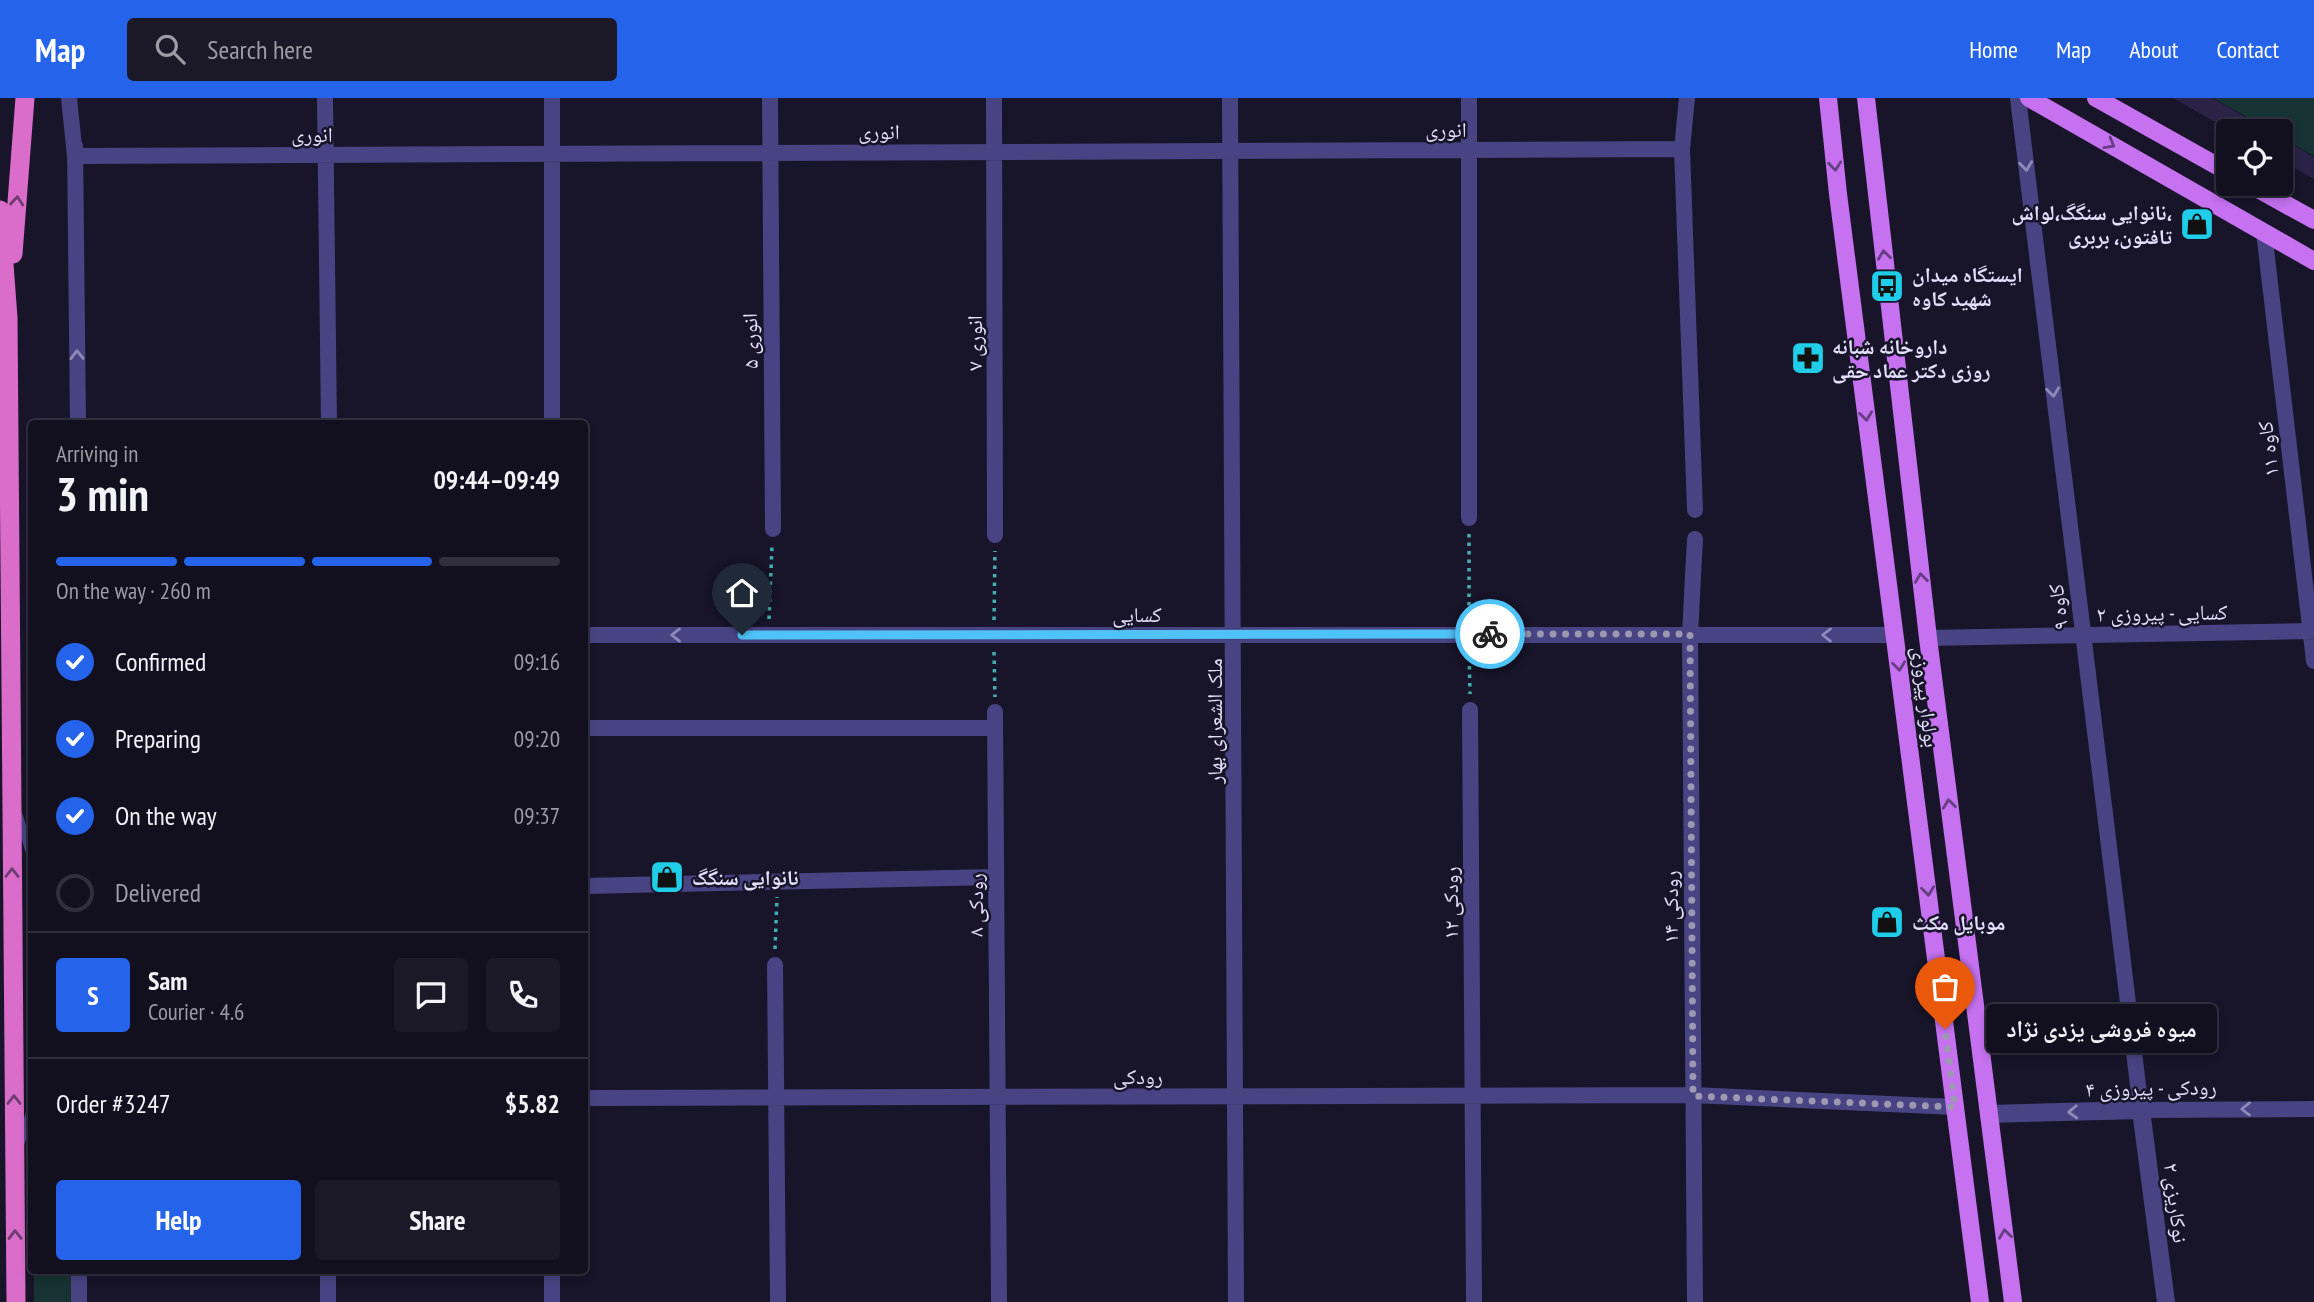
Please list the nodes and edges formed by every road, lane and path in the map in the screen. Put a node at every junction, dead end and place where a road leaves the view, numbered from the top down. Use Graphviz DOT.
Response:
graph roads {
  1 [pos="25,98"];
  2 [pos="69,98"];
  3 [pos="76,98"];
  4 [pos="325,98"];
  5 [pos="552,98"];
  6 [pos="770,98"];
  7 [pos="994,98"];
  8 [pos="1230,98"];
  9 [pos="1469,98"];
  10 [pos="1687,98"];
  11 [pos="1828,98"];
  12 [pos="1866,98"];
  13 [pos="2018,98"];
  14 [pos="2029,98"];
  15 [pos="2096,98"];
  16 [pos="1682,149"];
  17 [pos="1469,150"];
  18 [pos="1231,151"];
  19 [pos="995,152"];
  20 [pos="769,153"];
  21 [pos="554,154"];
  22 [pos="325,155"];
  23 [pos="75,156"];
  24 [pos="2216,165"];
  25 [pos="2271,196"];
  26 [pos="0,210"];
  27 [pos="2314,220"];
  28 [pos="2264,232"];
  29 [pos="2314,261"];
  30 [pos="8,318"];
  31 [pos="78,420"];
  32 [pos="329,420"];
  33 [pos="552,420"];
  34 [pos="1695,510"];
  35 [pos="1469,518"];
  36 [pos="773,529"];
  37 [pos="995,535"];
  38 [pos="1695,539"];
  39 [pos="2312,631"];
  40 [pos="1469,634"];
  41 [pos="1690,634"];
  42 [pos="588,635"];
  43 [pos="769,635"];
  44 [pos="1234,635"];
  45 [pos="1895,635"];
  46 [pos="2082,635"];
  47 [pos="1928,638"];
  48 [pos="2314,661"];
  49 [pos="1470,710"];
  50 [pos="588,728"];
  51 [pos="12,789"];
  52 [pos="28,846"];
  53 [pos="996,877"];
  54 [pos="777,881"];
  55 [pos="588,886"];
  56 [pos="775,965"];
  57 [pos="1237,1096"];
  58 [pos="1472,1096"];
  59 [pos="1693,1096"];
  60 [pos="997,1097"];
  61 [pos="588,1098"];
  62 [pos="776,1098"];
  63 [pos="1955,1107"];
  64 [pos="2314,1109"];
  65 [pos="2141,1110"];
  66 [pos="1989,1114"];
  67 [pos="28,1120"];
  68 [pos="14,1168"];
  69 [pos="79,1274"];
  70 [pos="328,1274"];
  71 [pos="552,1274"];
  72 [pos="16,1302"];
  73 [pos="79,1302"];
  74 [pos="328,1302"];
  75 [pos="552,1302"];
  76 [pos="778,1302"];
  77 [pos="999,1302"];
  78 [pos="1236,1302"];
  79 [pos="1474,1302"];
  80 [pos="1695,1302"];
  81 [pos="1980,1302"];
  82 [pos="2013,1302"];
  83 [pos="2166,1302"];
  30 -- 1 [label="highway, one-way"];
  2 -- 23 [label="street"];
  3 -- 23 [label="street"];
  4 -- 22 [label="street"];
  5 -- 21 [label="street"];
  6 -- 20 [label="street, انوری ۵"];
  7 -- 19 [label="street, انوری ۷"];
  8 -- 18 [label="street, ملک الشعرای بهار"];
  9 -- 17 [label="street"];
  10 -- 16 [label="street"];
  11 -- 45 [label="main road, بولوار پیروزی, one-way"];
  47 -- 12 [label="main road, بولوار پیروزی, one-way"];
  13 -- 46 [label="street, کاوه ۹, one-way"];
  14 -- 28 [label="main road, one-way"];
  15 -- 24 [label="main road"];
  16 -- 17 [label="street, انوری"];
  16 -- 34 [label="street"];
  17 -- 18 [label="street, انوری"];
  17 -- 35 [label="street"];
  18 -- 19 [label="street, انوری"];
  18 -- 44 [label="street, ملک الشعرای بهار"];
  19 -- 20 [label="street, انوری"];
  19 -- 37 [label="street, انوری ۷"];
  20 -- 21 [label="street, انوری"];
  20 -- 36 [label="street, انوری ۵"];
  21 -- 22 [label="street, انوری"];
  21 -- 33 [label="street"];
  22 -- 23 [label="street, انوری"];
  22 -- 32 [label="street"];
  31 -- 23 [label="street, one-way"];
  25 -- 27 [label="main road"];
  26 -- 30 [label="highway"];
  28 -- 29 [label="main road"];
  28 -- 39 [label="street, کاوه ۱۱"];
  30 -- 51 [label="highway"];
  35 -- 40 [label="path"];
  36 -- 43 [label="path"];
  38 -- 41 [label="street, رودکی ۱۴"];
  39 -- 46 [label="street, کسایی - پیروزی ۲"];
  39 -- 48 [label="street, کاوه ۱۱"];
  40 -- 41 [label="street, کسایی"];
  40 -- 44 [label="street, کسایی"];
  40 -- 49 [label="path"];
  45 -- 41 [label="street, کسایی, one-way"];
  41 -- 59 [label="street, رودکی ۱۴"];
  43 -- 42 [label="street, کسایی, one-way"];
  43 -- 44 [label="street, کسایی"];
  44 -- 57 [label="street, ملک الشعرای بهار"];
  45 -- 63 [label="main road, بولوار پیروزی, one-way"];
  46 -- 47 [label="street, کسایی - پیروزی ۲"];
  46 -- 65 [label="street, کاوه ۹"];
  66 -- 47 [label="main road, بولوار پیروزی, one-way"];
  49 -- 58 [label="street, رودکی ۱۲"];
  50 -- 53 [label="street, رودکی ۸"];
  51 -- 52 [label="lane"];
  68 -- 51 [label="highway, one-way"];
  53 -- 54 [label="street"];
  53 -- 60 [label="street, رودکی ۸"];
  54 -- 55 [label="street"];
  54 -- 56 [label="path"];
  56 -- 62 [label="street"];
  57 -- 58 [label="street, رودکی"];
  57 -- 60 [label="street, رودکی"];
  57 -- 78 [label="street, ملک الشعرای بهار"];
  58 -- 59 [label="street, رودکی"];
  58 -- 79 [label="street, رودکی ۱۲"];
  59 -- 63 [label="street, رودکی"];
  59 -- 80 [label="street, رودکی ۱۴"];
  60 -- 62 [label="street, رودکی"];
  60 -- 77 [label="street, رودکی ۸"];
  61 -- 62 [label="street, رودکی"];
  62 -- 76 [label="street"];
  63 -- 81 [label="main road, بولوار پیروزی"];
  64 -- 65 [label="street, رودکی - پیروزی ۴, one-way"];
  65 -- 66 [label="street, رودکی - پیروزی ۴, one-way"];
  65 -- 83 [label="street, نوکاریزی ۲"];
  82 -- 66 [label="main road, بولوار پیروزی, one-way"];
  67 -- 68 [label="lane"];
  72 -- 68 [label="highway, one-way"];
  69 -- 73 [label="street"];
  70 -- 74 [label="street"];
  71 -- 75 [label="street"];
}
